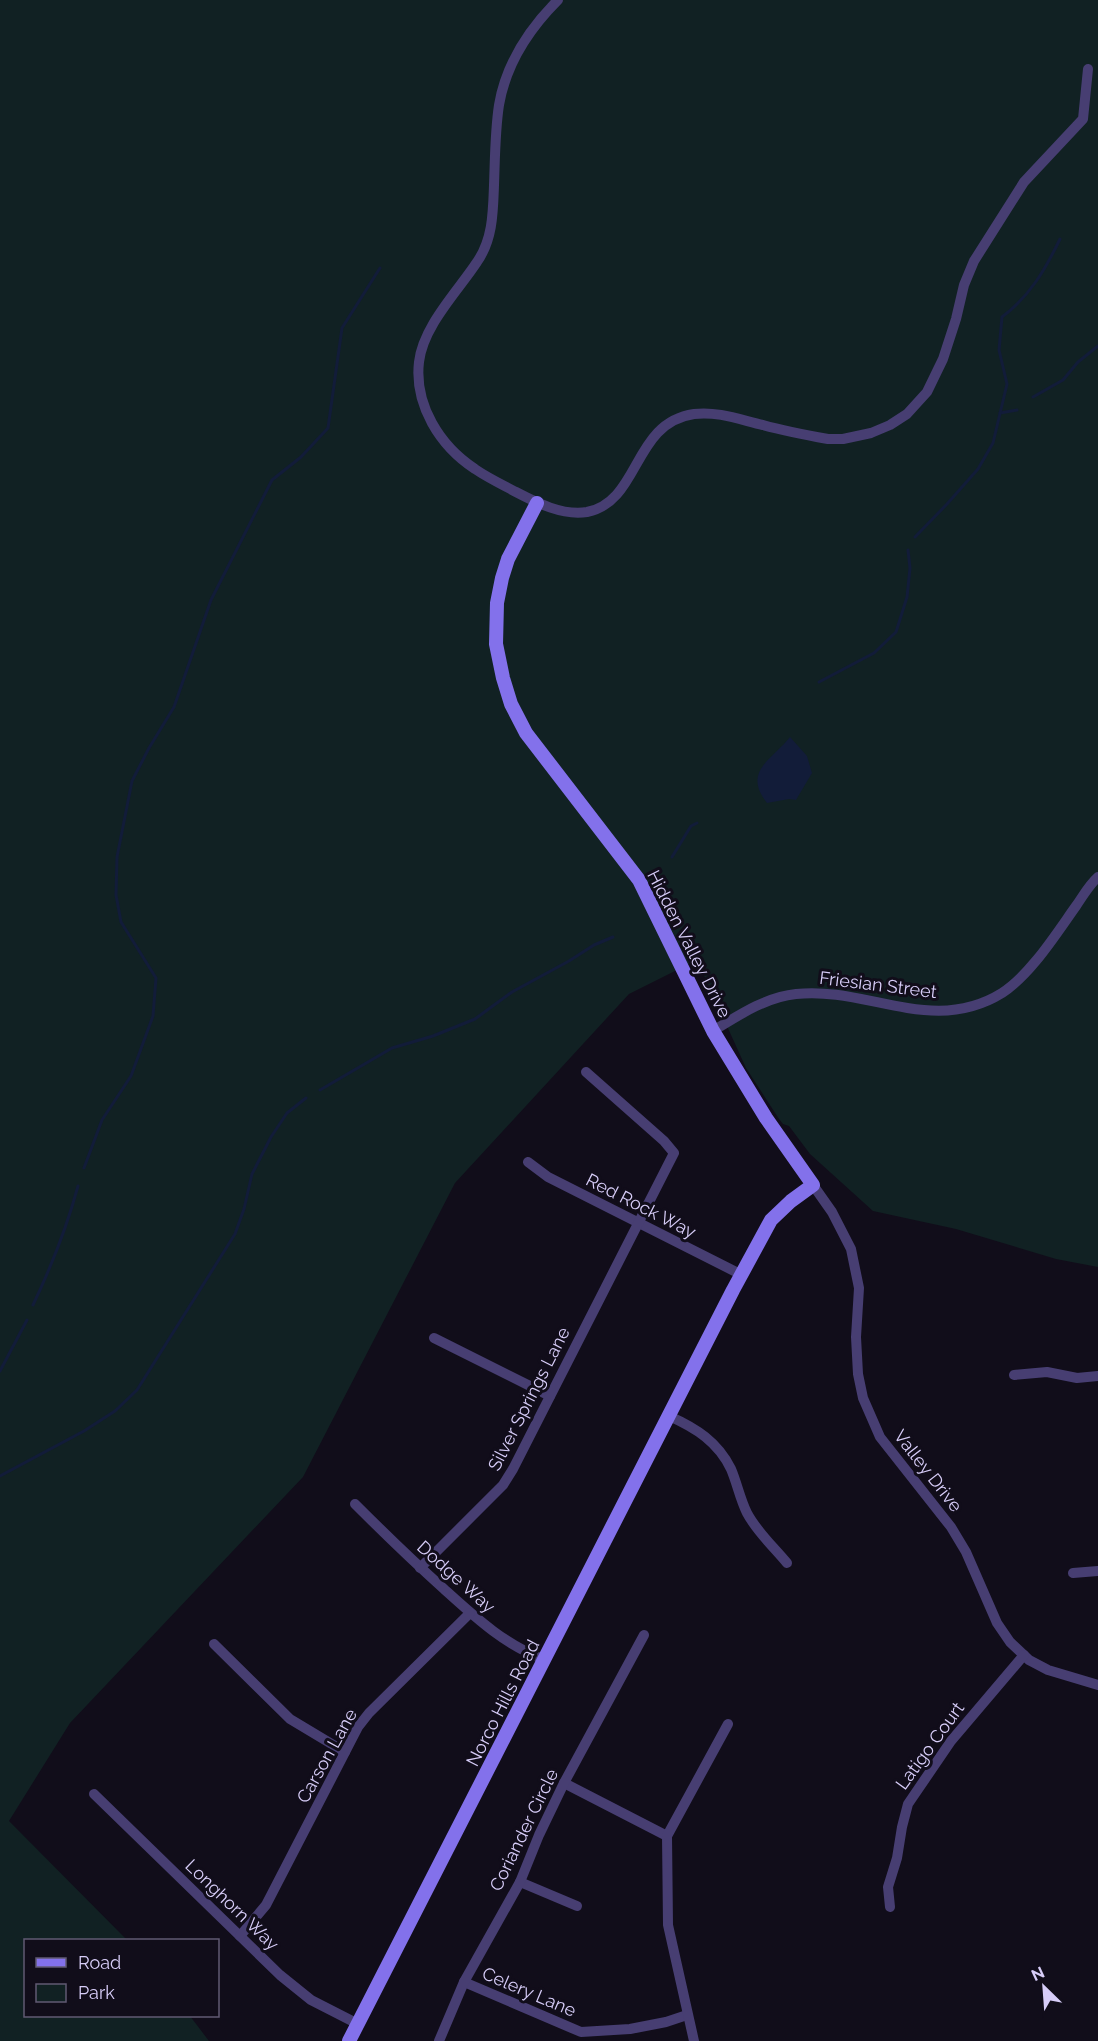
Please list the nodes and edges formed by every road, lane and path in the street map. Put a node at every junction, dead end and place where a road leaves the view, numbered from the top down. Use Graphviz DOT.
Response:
graph roads {
  1 [pos="558,0"];
  2 [pos="1088,69"];
  3 [pos="537,503"];
  4 [pos="1098,877"];
  5 [pos="713,1030"];
  6 [pos="586,1072"];
  7 [pos="528,1162"];
  8 [pos="813,1185"];
  9 [pos="638,1223"];
  10 [pos="742,1275"];
  11 [pos="434,1338"];
  12 [pos="1014,1374"];
  13 [pos="1098,1376"];
  14 [pos="550,1396"];
  15 [pos="669,1416"];
  16 [pos="355,1504"];
  17 [pos="787,1563"];
  18 [pos="420,1568"];
  19 [pos="1098,1571"];
  20 [pos="1073,1572"];
  21 [pos="470,1613"];
  22 [pos="644,1635"];
  23 [pos="214,1644"];
  24 [pos="1024,1655"];
  25 [pos="545,1660"];
  26 [pos="1098,1685"];
  27 [pos="728,1724"];
  28 [pos="345,1752"];
  29 [pos="564,1783"];
  30 [pos="94,1794"];
  31 [pos="667,1836"];
  32 [pos="520,1882"];
  33 [pos="577,1906"];
  34 [pos="890,1907"];
  35 [pos="240,1936"];
  36 [pos="464,1982"];
  37 [pos="687,2015"];
  38 [pos="358,2024"];
  39 [pos="580,2037"];
  40 [pos="349,2041"];
  41 [pos="439,2041"];
  42 [pos="694,2041"];
  1 -- 3 [label="street"];
  2 -- 3 [label="street"];
  3 -- 5 [label="street, Hidden Valley Drive"];
  4 -- 5 [label="street, Friesian Street"];
  5 -- 8 [label="street, Hidden Valley Drive"];
  6 -- 9 [label="street, Silver Springs Lane"];
  7 -- 9 [label="street, Red Rock Way"];
  8 -- 10 [label="street"];
  8 -- 24 [label="street, Valley Drive"];
  9 -- 10 [label="street, Red Rock Way"];
  9 -- 14 [label="street, Silver Springs Lane"];
  10 -- 15 [label="street, Norco Hills Road"];
  11 -- 14 [label="street"];
  12 -- 13 [label="street"];
  14 -- 18 [label="street, Silver Springs Lane"];
  15 -- 17 [label="street"];
  15 -- 25 [label="street, Norco Hills Road"];
  16 -- 18 [label="street, Dodge Way"];
  18 -- 21 [label="street, Dodge Way"];
  19 -- 20 [label="street"];
  21 -- 25 [label="street, Dodge Way"];
  21 -- 28 [label="street, Carson Lane"];
  22 -- 29 [label="street, Coriander Circle"];
  23 -- 28 [label="street"];
  24 -- 26 [label="street, Valley Drive"];
  24 -- 34 [label="street, Latigo Court"];
  25 -- 38 [label="street, Norco Hills Road"];
  27 -- 31 [label="street"];
  28 -- 35 [label="street, Carson Lane"];
  29 -- 31 [label="street"];
  29 -- 32 [label="street, Coriander Circle"];
  30 -- 35 [label="street, Longhorn Way"];
  31 -- 37 [label="street"];
  32 -- 33 [label="street"];
  32 -- 36 [label="street, Coriander Circle"];
  35 -- 38 [label="street, Longhorn Way"];
  36 -- 39 [label="street, Celery Lane"];
  36 -- 41 [label="street, Coriander Circle"];
  37 -- 39 [label="street, Celery Lane"];
  37 -- 42 [label="street"];
  38 -- 40 [label="street, Norco Hills Road"];
}
